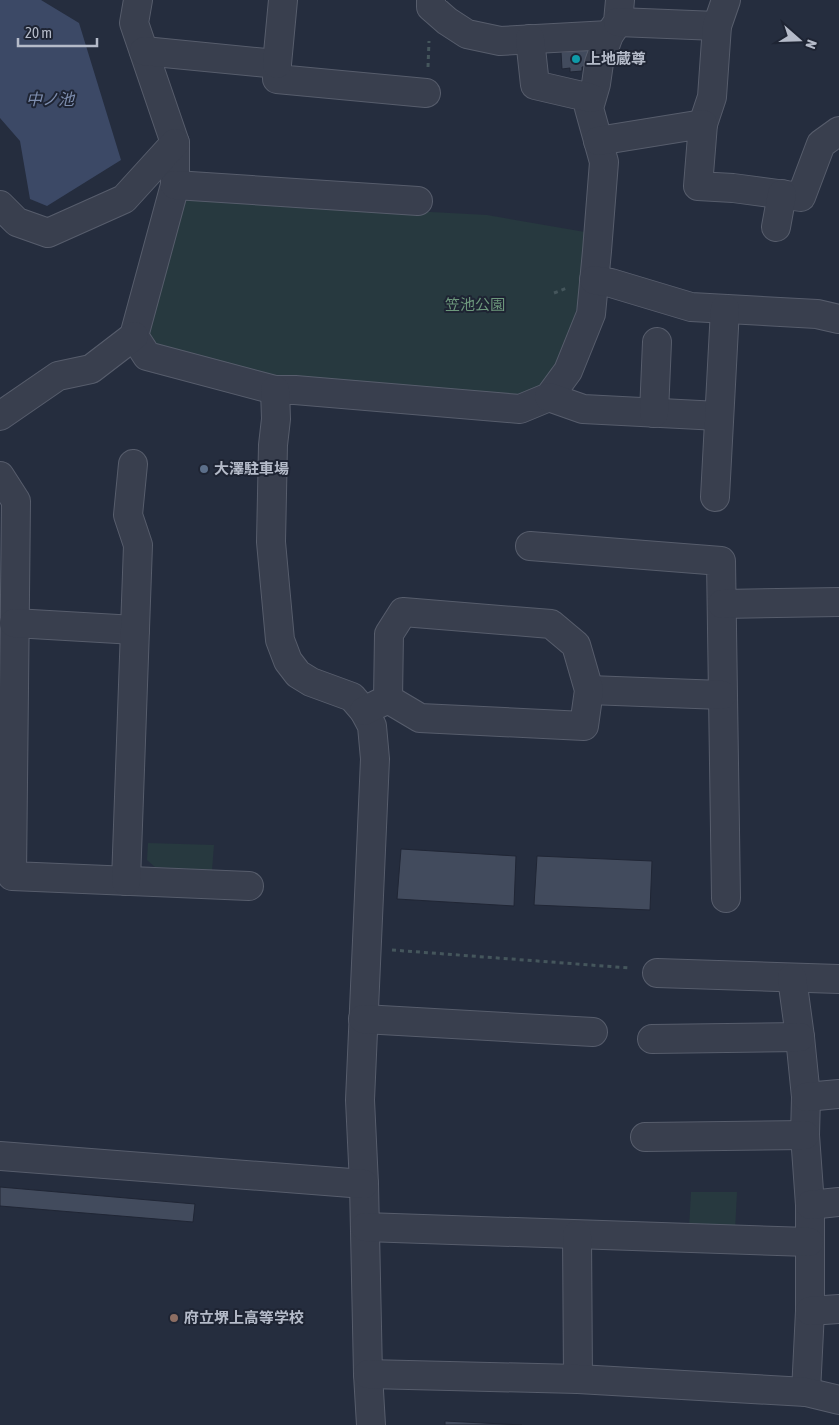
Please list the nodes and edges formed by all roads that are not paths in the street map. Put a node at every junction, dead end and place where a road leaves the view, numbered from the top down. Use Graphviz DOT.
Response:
graph roads {
  1 [pos="138,0"];
  2 [pos="283,0"];
  3 [pos="726,0"];
  4 [pos="431,3"];
  5 [pos="615,19"];
  6 [pos="718,26"];
  7 [pos="530,40"];
  8 [pos="144,51"];
  9 [pos="277,64"];
  10 [pos="426,92"];
  11 [pos="592,98"];
  12 [pos="703,124"];
  13 [pos="839,131"];
  14 [pos="598,140"];
  15 [pos="175,143"];
  16 [pos="175,185"];
  17 [pos="782,194"];
  18 [pos="418,201"];
  19 [pos="0,205"];
  20 [pos="776,226"];
  21 [pos="594,280"];
  22 [pos="724,317"];
  23 [pos="839,319"];
  24 [pos="134,336"];
  25 [pos="657,342"];
  26 [pos="274,390"];
  27 [pos="549,398"];
  28 [pos="654,413"];
  29 [pos="0,416"];
  30 [pos="719,416"];
  31 [pos="132,464"];
  32 [pos="0,476"];
  33 [pos="716,497"];
  34 [pos="530,546"];
  35 [pos="839,602"];
  36 [pos="722,604"];
  37 [pos="14,623"];
  38 [pos="135,630"];
  39 [pos="589,690"];
  40 [pos="722,695"];
  41 [pos="388,699"];
  42 [pos="364,711"];
  43 [pos="126,881"];
  44 [pos="250,886"];
  45 [pos="726,898"];
  46 [pos="657,973"];
  47 [pos="792,978"];
  48 [pos="839,979"];
  49 [pos="363,1019"];
  50 [pos="593,1033"];
  51 [pos="800,1037"];
  52 [pos="652,1040"];
  53 [pos="839,1094"];
  54 [pos="806,1097"];
  55 [pos="805,1135"];
  56 [pos="645,1136"];
  57 [pos="0,1156"];
  58 [pos="364,1184"];
  59 [pos="839,1202"];
  60 [pos="810,1205"];
  61 [pos="366,1227"];
  62 [pos="577,1235"];
  63 [pos="809,1242"];
  64 [pos="839,1309"];
  65 [pos="810,1311"];
  66 [pos="368,1374"];
  67 [pos="578,1379"];
  68 [pos="806,1392"];
  69 [pos="839,1400"];
  70 [pos="371,1425"];
  1 -- 8 [label="street"];
  2 -- 9 [label="street"];
  3 -- 6 [label="street"];
  4 -- 7 [label="street"];
  5 -- 6 [label="street"];
  5 -- 7 [label="street"];
  5 -- 11 [label="street"];
  6 -- 12 [label="street"];
  7 -- 11 [label="street"];
  8 -- 9 [label="street"];
  8 -- 15 [label="street"];
  9 -- 10 [label="street"];
  11 -- 14 [label="street"];
  12 -- 14 [label="street"];
  12 -- 17 [label="street"];
  13 -- 17 [label="street"];
  14 -- 21 [label="street"];
  15 -- 16 [label="street"];
  15 -- 19 [label="street"];
  16 -- 18 [label="street"];
  16 -- 24 [label="street"];
  17 -- 20 [label="street"];
  21 -- 22 [label="street"];
  21 -- 27 [label="street"];
  22 -- 23 [label="street"];
  22 -- 30 [label="street"];
  24 -- 26 [label="street"];
  24 -- 29 [label="street"];
  25 -- 28 [label="street"];
  26 -- 27 [label="street"];
  26 -- 42 [label="street"];
  27 -- 28 [label="street"];
  28 -- 30 [label="street"];
  30 -- 33 [label="street"];
  31 -- 38 [label="street"];
  32 -- 37 [label="street"];
  34 -- 36 [label="street"];
  35 -- 36 [label="street"];
  36 -- 40 [label="street"];
  37 -- 38 [label="street"];
  37 -- 43 [label="street"];
  38 -- 43 [label="street"];
  39 -- 40 [label="street"];
  39 -- 41 [label="street"];
  39 -- 41 [label="street"];
  40 -- 45 [label="street"];
  41 -- 42 [label="street"];
  42 -- 49 [label="street"];
  43 -- 44 [label="street"];
  46 -- 47 [label="street"];
  47 -- 48 [label="street"];
  47 -- 51 [label="street"];
  49 -- 50 [label="street"];
  49 -- 58 [label="street"];
  51 -- 52 [label="street"];
  51 -- 54 [label="street"];
  53 -- 54 [label="street"];
  54 -- 55 [label="street"];
  55 -- 56 [label="street"];
  55 -- 60 [label="street"];
  57 -- 58 [label="street"];
  58 -- 61 [label="street"];
  59 -- 60 [label="street"];
  60 -- 63 [label="street"];
  61 -- 62 [label="street"];
  61 -- 66 [label="street"];
  62 -- 63 [label="street"];
  62 -- 67 [label="street"];
  63 -- 65 [label="street"];
  64 -- 65 [label="street"];
  65 -- 68 [label="street"];
  66 -- 67 [label="street"];
  66 -- 70 [label="street"];
  67 -- 68 [label="street"];
  68 -- 69 [label="street"];
}
